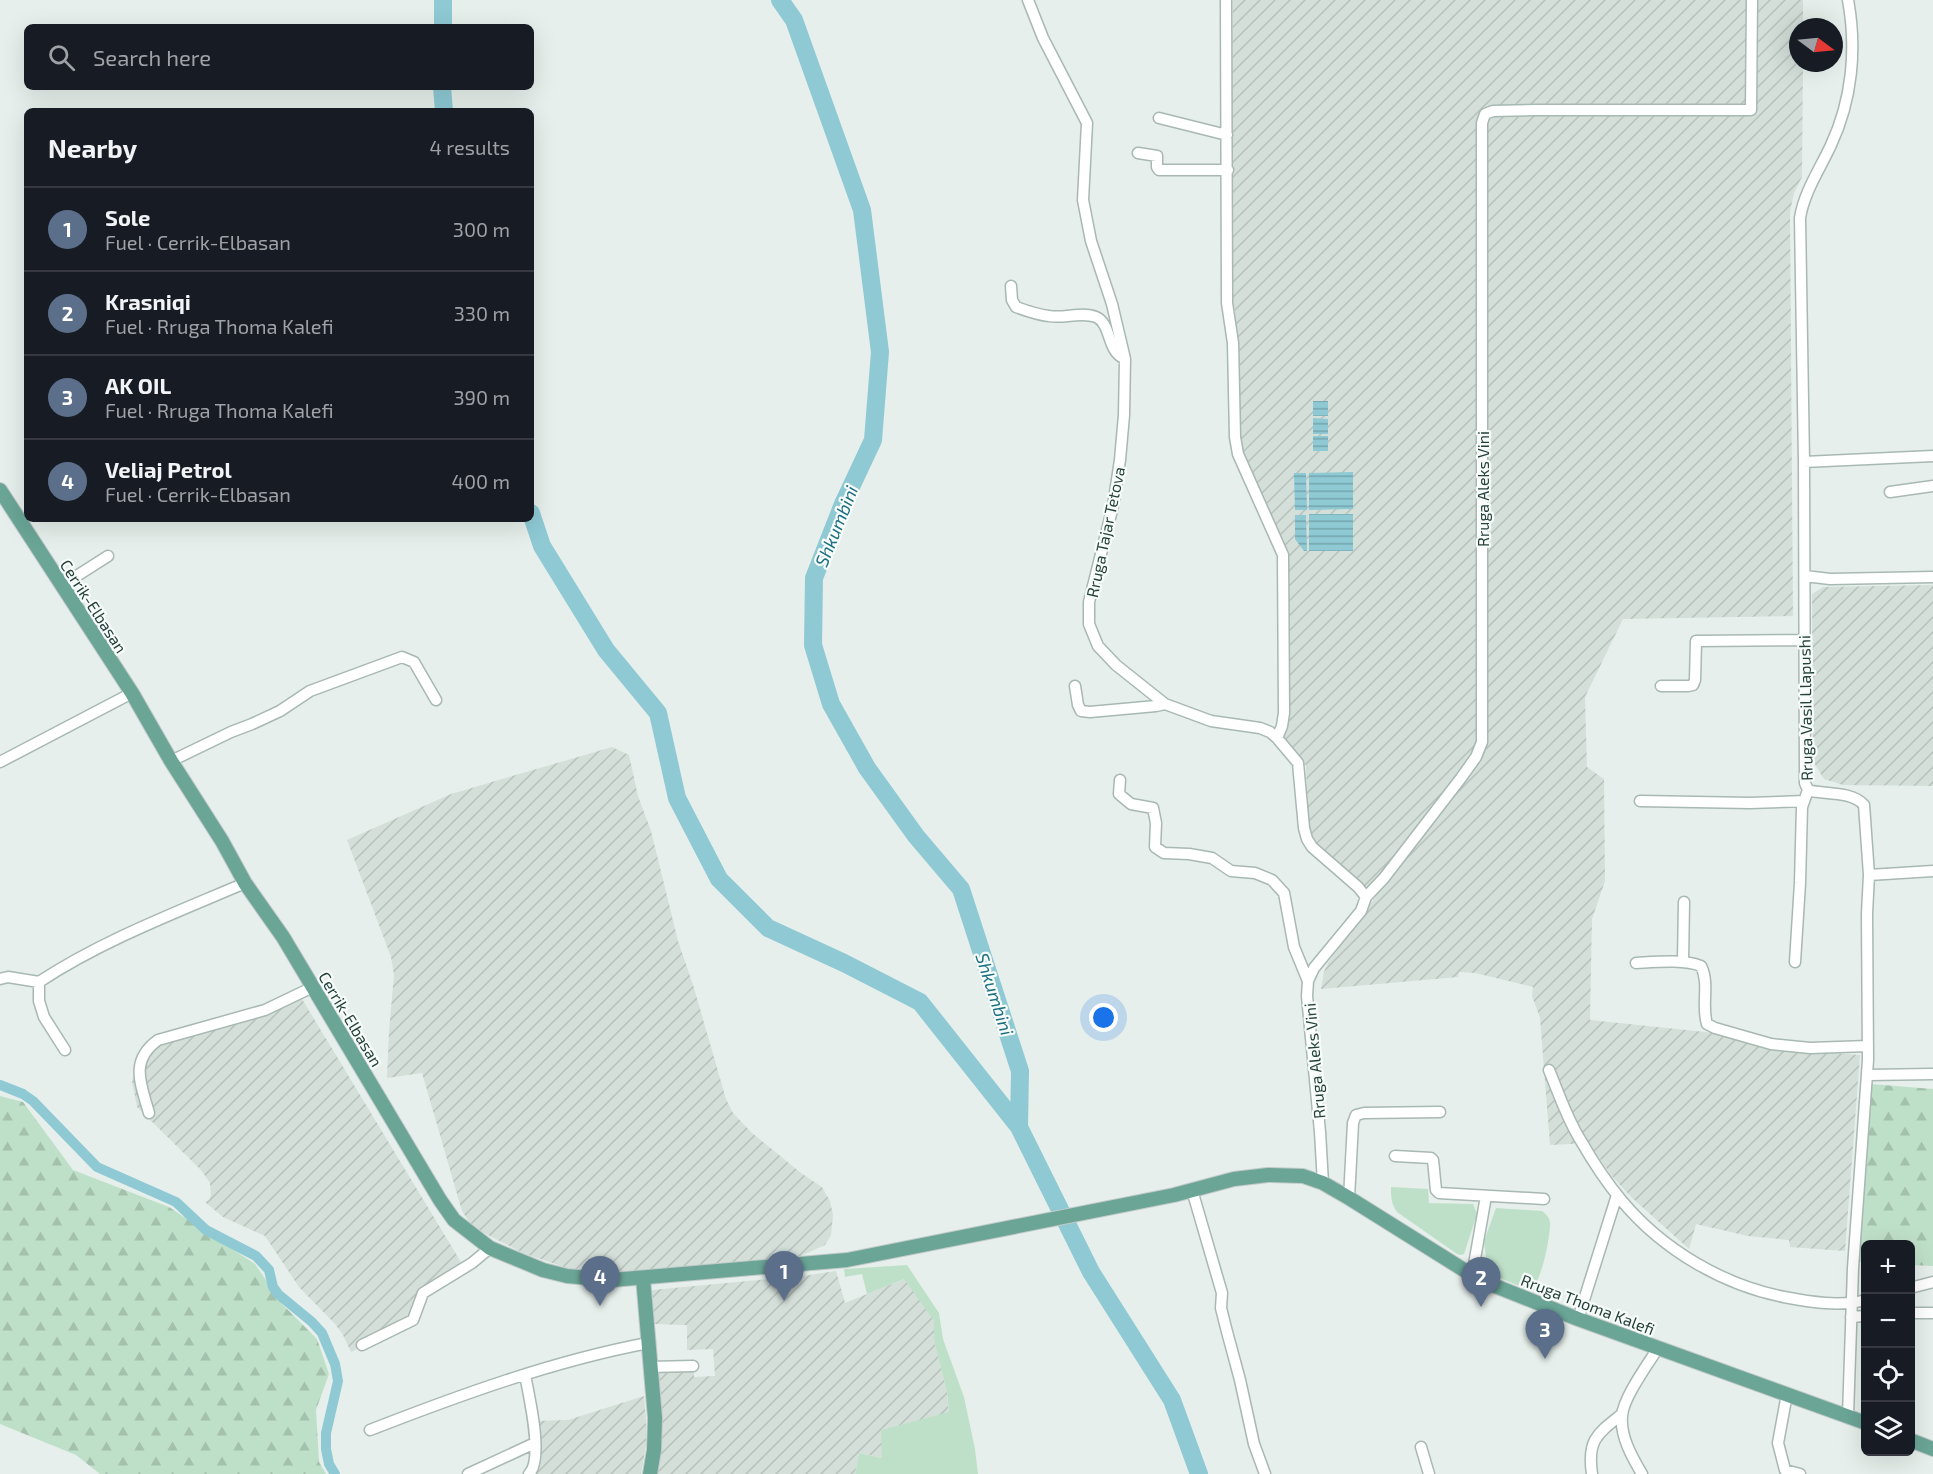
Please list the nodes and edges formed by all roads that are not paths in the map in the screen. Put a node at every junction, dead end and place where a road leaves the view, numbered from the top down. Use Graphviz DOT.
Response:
graph roads {
  1 [pos="1028,0"];
  2 [pos="1226,0"];
  3 [pos="1752,0"];
  4 [pos="1848,0"];
  5 [pos="1159,118"];
  6 [pos="1227,135"];
  7 [pos="1138,153"];
  8 [pos="1228,170"];
  9 [pos="1011,286"];
  10 [pos="1125,359"];
  11 [pos="1933,456"];
  12 [pos="1804,462"];
  13 [pos="1933,486"];
  14 [pos="0,490"];
  15 [pos="1890,492"];
  16 [pos="108,556"];
  17 [pos="1804,576"];
  18 [pos="1933,577"];
  19 [pos="61,586"];
  20 [pos="1804,640"];
  21 [pos="1075,686"];
  22 [pos="1661,686"];
  23 [pos="132,693"];
  24 [pos="436,700"];
  25 [pos="1165,704"];
  26 [pos="1277,738"];
  27 [pos="171,760"];
  28 [pos="0,762"];
  29 [pos="1119,780"];
  30 [pos="1808,790"];
  31 [pos="1640,801"];
  32 [pos="1804,801"];
  33 [pos="1933,871"];
  34 [pos="1869,875"];
  35 [pos="245,883"];
  36 [pos="1366,897"];
  37 [pos="1684,902"];
  38 [pos="1683,961"];
  39 [pos="1795,962"];
  40 [pos="1636,963"];
  41 [pos="0,979"];
  42 [pos="1308,981"];
  43 [pos="39,982"];
  44 [pos="312,987"];
  45 [pos="1868,1046"];
  46 [pos="65,1050"];
  47 [pos="1549,1070"];
  48 [pos="1933,1074"];
  49 [pos="1867,1075"];
  50 [pos="1440,1112"];
  51 [pos="148,1113"];
  52 [pos="1395,1156"];
  53 [pos="1323,1183"];
  54 [pos="1192,1190"];
  55 [pos="1617,1195"];
  56 [pos="1486,1196"];
  57 [pos="1349,1198"];
  58 [pos="1544,1199"];
  59 [pos="490,1248"];
  60 [pos="847,1260"];
  61 [pos="1472,1276"];
  62 [pos="643,1278"];
  63 [pos="1933,1281"];
  64 [pos="1915,1287"];
  65 [pos="1861,1301"];
  66 [pos="1852,1304"];
  67 [pos="1933,1313"];
  68 [pos="1915,1314"];
  69 [pos="1861,1316"];
  70 [pos="1851,1317"];
  71 [pos="1578,1318"];
  72 [pos="648,1343"];
  73 [pos="362,1345"];
  74 [pos="1658,1348"];
  75 [pos="693,1366"];
  76 [pos="650,1367"];
  77 [pos="525,1375"];
  78 [pos="1787,1394"];
  79 [pos="1622,1414"];
  80 [pos="1848,1416"];
  81 [pos="1861,1421"];
  82 [pos="370,1430"];
  83 [pos="1915,1442"];
  84 [pos="535,1443"];
  85 [pos="1421,1447"];
  86 [pos="1933,1449"];
  87 [pos="468,1474"];
  88 [pos="529,1474"];
  89 [pos="650,1474"];
  90 [pos="1265,1474"];
  91 [pos="1429,1474"];
  92 [pos="1592,1474"];
  93 [pos="1642,1474"];
  94 [pos="1800,1474"];
  1 -- 10 [label="street, Rruga Tajar Tetova"];
  2 -- 6 [label="street"];
  3 -- 36 [label="street, Rruga Aleks Vini"];
  4 -- 12 [label="street, Rruga Vasil Llapushi"];
  5 -- 6 [label="street"];
  6 -- 8 [label="street"];
  7 -- 8 [label="street"];
  8 -- 26 [label="street"];
  9 -- 10 [label="street"];
  10 -- 25 [label="street, Rruga Tajar Tetova"];
  11 -- 12 [label="street"];
  12 -- 17 [label="street, Rruga Vasil Llapushi"];
  13 -- 15 [label="street"];
  14 -- 19 [label="main road, Cerrik-Elbasan"];
  16 -- 19 [label="street"];
  17 -- 18 [label="street"];
  17 -- 20 [label="street, Rruga Vasil Llapushi"];
  19 -- 23 [label="main road, Cerrik-Elbasan"];
  20 -- 22 [label="street"];
  20 -- 30 [label="street, Rruga Vasil Llapushi"];
  21 -- 25 [label="street"];
  23 -- 27 [label="main road, Cerrik-Elbasan"];
  23 -- 28 [label="street"];
  24 -- 27 [label="street"];
  25 -- 26 [label="street, Rruga Tajar Tetova"];
  26 -- 36 [label="street, Rruga Tajar Tetova"];
  27 -- 35 [label="main road, Cerrik-Elbasan"];
  29 -- 42 [label="street"];
  30 -- 32 [label="street"];
  30 -- 34 [label="street, Rruga Vasil Llapushi"];
  31 -- 32 [label="street"];
  32 -- 39 [label="street"];
  33 -- 34 [label="street"];
  34 -- 45 [label="street, Rruga Vasil Llapushi"];
  35 -- 43 [label="street"];
  35 -- 44 [label="main road, Cerrik-Elbasan"];
  36 -- 42 [label="street, Rruga Aleks Vini"];
  37 -- 38 [label="street"];
  38 -- 40 [label="street"];
  38 -- 45 [label="street"];
  41 -- 43 [label="street"];
  42 -- 53 [label="street, Rruga Aleks Vini"];
  43 -- 46 [label="street"];
  44 -- 51 [label="street"];
  44 -- 59 [label="main road, Cerrik-Elbasan"];
  45 -- 49 [label="street, Rruga Vasil Llapushi"];
  47 -- 55 [label="street"];
  48 -- 49 [label="street"];
  49 -- 66 [label="street, Rruga Vasil Llapushi"];
  50 -- 57 [label="street"];
  52 -- 56 [label="street"];
  53 -- 54 [label="main road, Rruga Thoma Kalefi"];
  53 -- 57 [label="main road, Rruga Thoma Kalefi"];
  54 -- 60 [label="main road, Rruga Thoma Kalefi"];
  54 -- 90 [label="street"];
  55 -- 66 [label="street"];
  55 -- 71 [label="street"];
  56 -- 58 [label="street"];
  56 -- 61 [label="street"];
  57 -- 61 [label="main road, Rruga Thoma Kalefi"];
  59 -- 62 [label="main road, Cerrik-Elbasan"];
  59 -- 73 [label="street"];
  60 -- 62 [label="main road, Cerrik-Elbasan"];
  61 -- 71 [label="main road, Rruga Thoma Kalefi"];
  62 -- 72 [label="main road"];
  63 -- 64 [label="street"];
  65 -- 66 [label="street"];
  66 -- 70 [label="street, Rruga Vasil Llapushi"];
  67 -- 68 [label="street"];
  69 -- 70 [label="street"];
  70 -- 80 [label="street, Rruga Vasil Llapushi"];
  71 -- 74 [label="main road, Rruga Thoma Kalefi"];
  72 -- 76 [label="main road"];
  72 -- 77 [label="street"];
  74 -- 78 [label="main road, Rruga Thoma Kalefi"];
  74 -- 79 [label="street"];
  75 -- 76 [label="street"];
  76 -- 89 [label="main road"];
  77 -- 82 [label="street"];
  77 -- 84 [label="street"];
  78 -- 80 [label="main road, Rruga Thoma Kalefi"];
  78 -- 94 [label="street"];
  79 -- 92 [label="street"];
  79 -- 93 [label="street"];
  80 -- 81 [label="main road, Rruga Thoma Kalefi"];
  83 -- 86 [label="main road"];
  84 -- 87 [label="street"];
  84 -- 88 [label="street"];
  85 -- 91 [label="street"];
}
